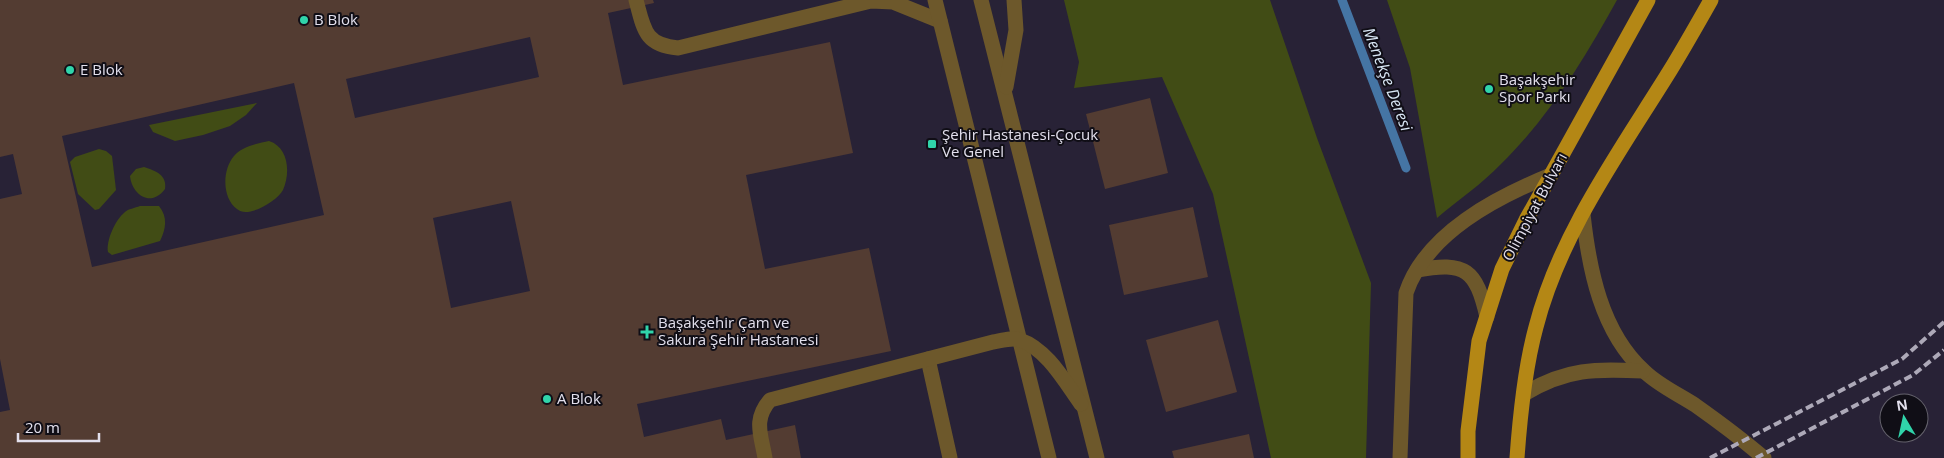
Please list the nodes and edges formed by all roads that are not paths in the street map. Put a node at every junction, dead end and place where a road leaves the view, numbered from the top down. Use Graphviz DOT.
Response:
graph roads {
  1 [pos="636,0"];
  2 [pos="935,0"];
  3 [pos="981,0"];
  4 [pos="1014,0"];
  5 [pos="1648,0"];
  6 [pos="1711,0"];
  7 [pos="835,5"];
  8 [pos="940,21"];
  9 [pos="1006,91"];
  10 [pos="1551,175"];
  11 [pos="1583,214"];
  12 [pos="1417,270"];
  13 [pos="1486,317"];
  14 [pos="1018,339"];
  15 [pos="928,359"];
  16 [pos="1644,371"];
  17 [pos="1524,394"];
  18 [pos="1086,411"];
  19 [pos="766,458"];
  20 [pos="950,458"];
  21 [pos="1049,458"];
  22 [pos="1097,458"];
  23 [pos="1400,458"];
  24 [pos="1468,458"];
  25 [pos="1517,458"];
  26 [pos="1764,458"];
  1 -- 7 [label="street"];
  2 -- 8 [label="street"];
  3 -- 9 [label="street"];
  4 -- 9 [label="street"];
  5 -- 10 [label="main road, Olimpiyat Bulvarı"];
  6 -- 11 [label="main road"];
  7 -- 8 [label="street"];
  8 -- 14 [label="street"];
  9 -- 18 [label="street"];
  10 -- 12 [label="street"];
  10 -- 13 [label="main road, Olimpiyat Bulvarı"];
  11 -- 16 [label="street"];
  11 -- 17 [label="main road"];
  12 -- 13 [label="street"];
  12 -- 23 [label="street"];
  13 -- 24 [label="main road, Olimpiyat Bulvarı"];
  14 -- 15 [label="street"];
  14 -- 18 [label="street"];
  14 -- 21 [label="street"];
  15 -- 19 [label="street"];
  15 -- 20 [label="street"];
  16 -- 17 [label="street"];
  16 -- 26 [label="street"];
  17 -- 25 [label="main road"];
  18 -- 22 [label="street"];
}
